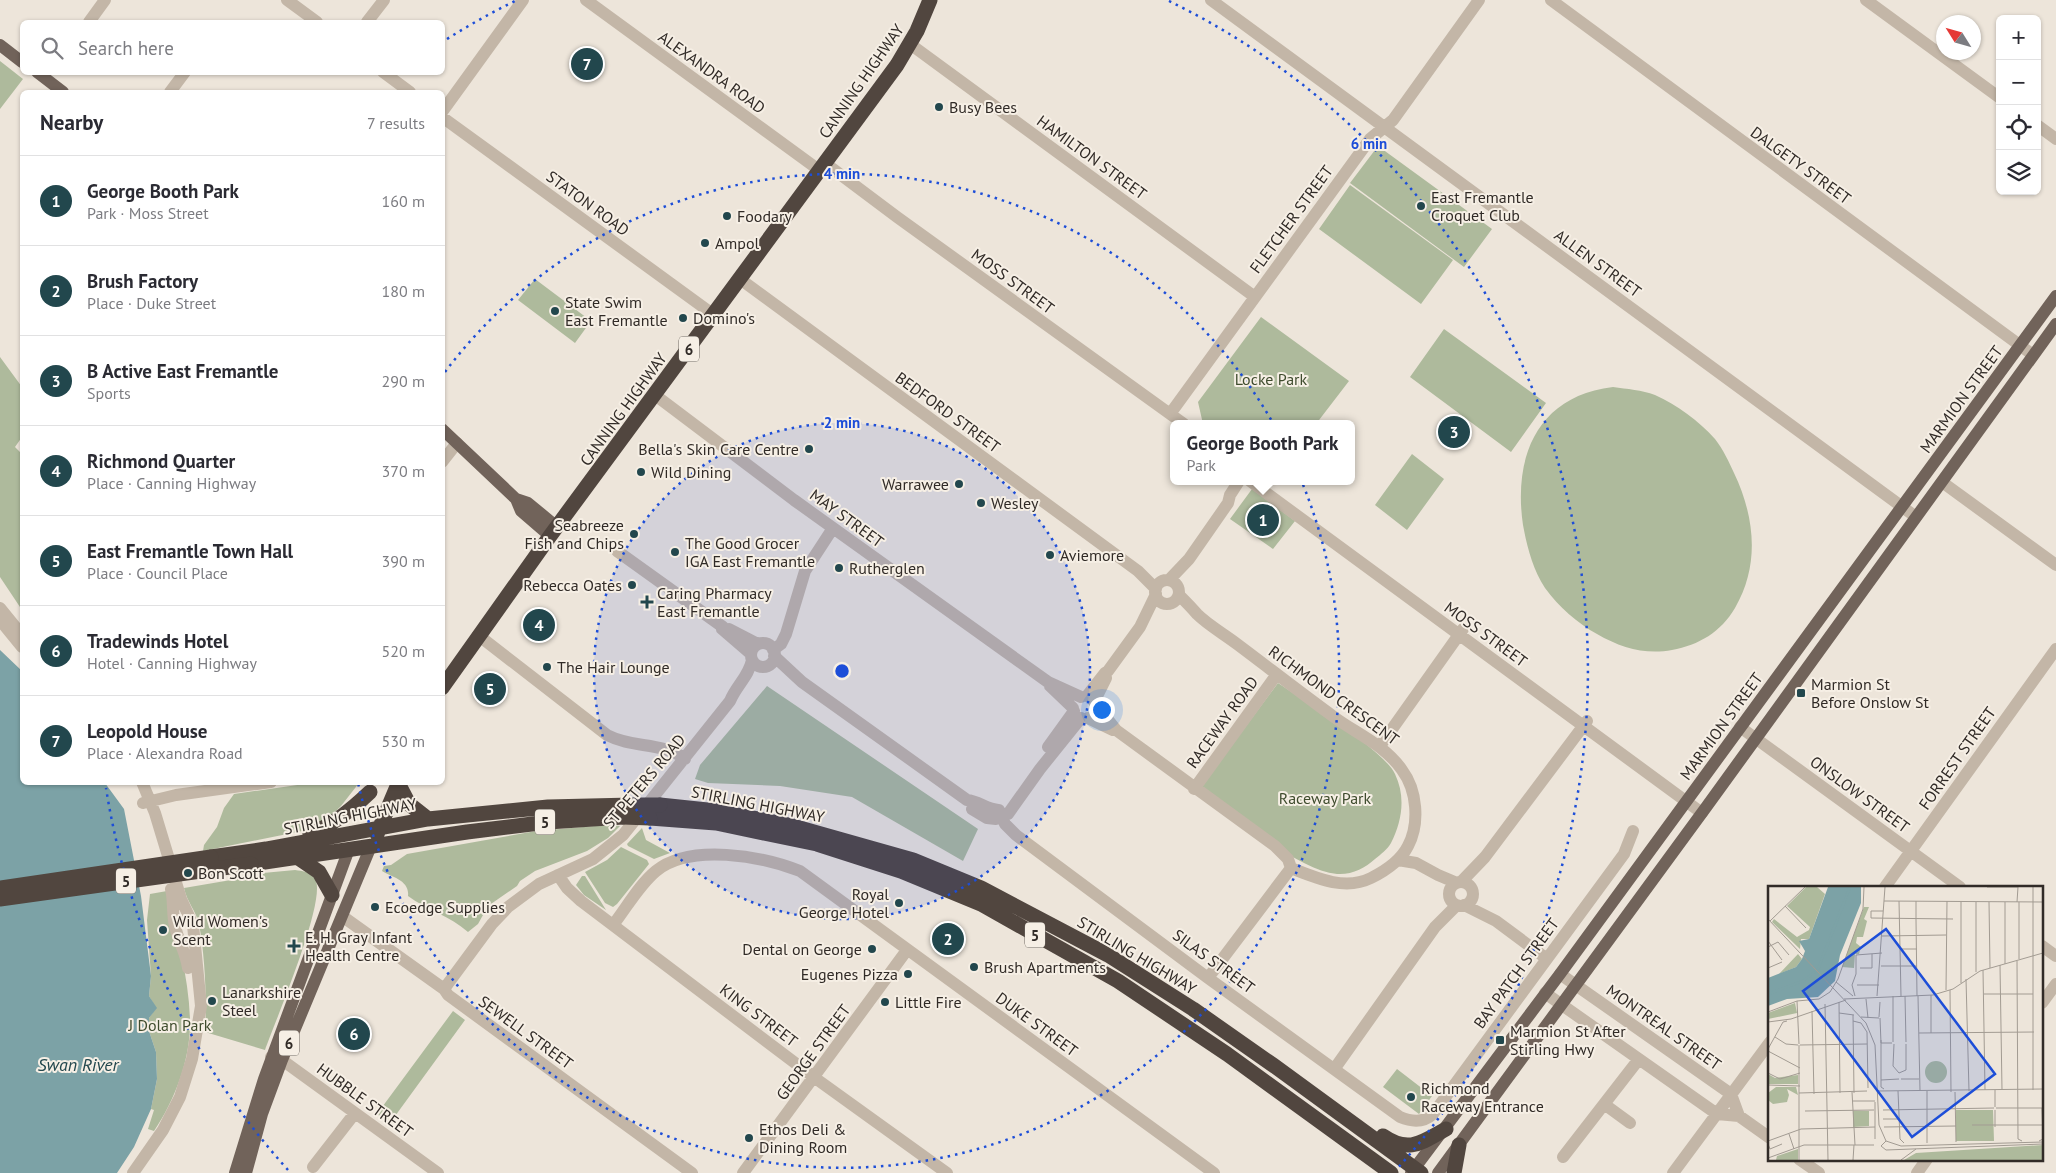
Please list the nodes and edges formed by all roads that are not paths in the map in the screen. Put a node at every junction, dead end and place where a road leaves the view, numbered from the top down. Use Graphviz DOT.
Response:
graph roads {
  1 [pos="105,0"];
  2 [pos="287,0"];
  3 [pos="384,0"];
  4 [pos="523,0"];
  5 [pos="586,0"];
  6 [pos="930,0"];
  7 [pos="1211,0"];
  8 [pos="1479,0"];
  9 [pos="1551,0"];
  10 [pos="1866,0"];
  11 [pos="90,20"];
  12 [pos="314,20"];
  13 [pos="369,20"];
  14 [pos="910,44"];
  15 [pos="0,45"];
  16 [pos="20,60"];
  17 [pos="45,75"];
  18 [pos="183,75"];
  19 [pos="387,75"];
  20 [pos="61,90"];
  21 [pos="172,90"];
  22 [pos="407,90"];
  23 [pos="1996,95"];
  24 [pos="445,108"];
  25 [pos="445,119"];
  26 [pos="1384,127"];
  27 [pos="2041,128"];
  28 [pos="2056,139"];
  29 [pos="822,166"];
  30 [pos="740,279"];
  31 [pos="1255,296"];
  32 [pos="2056,296"];
  33 [pos="714,315"];
  34 [pos="2056,324"];
  35 [pos="2020,345"];
  36 [pos="2033,355"];
  37 [pos="655,394"];
  38 [pos="1170,414"];
  39 [pos="1178,420"];
  40 [pos="445,432"];
  41 [pos="457,443"];
  42 [pos="445,458"];
  43 [pos="1942,482"];
  44 [pos="1236,485"];
  45 [pos="1246,485"];
  46 [pos="1255,485"];
  47 [pos="1268,485"];
  48 [pos="1228,503"];
  49 [pos="1901,506"];
  50 [pos="1916,517"];
  51 [pos="836,530"];
  52 [pos="554,532"];
  53 [pos="617,551"];
  54 [pos="2056,565"];
  55 [pos="1168,592"];
  56 [pos="0,608"];
  57 [pos="0,620"];
  58 [pos="1461,632"];
  59 [pos="20,633"];
  60 [pos="478,635"];
  61 [pos="20,645"];
  62 [pos="2056,649"];
  63 [pos="763,655"];
  64 [pos="1277,674"];
  65 [pos="445,684"];
  66 [pos="1084,707"];
  67 [pos="1585,723"];
  68 [pos="1740,727"];
  69 [pos="1756,738"];
  70 [pos="1380,746"];
  71 [pos="685,759"];
  72 [pos="135,785"];
  73 [pos="143,785"];
  74 [pos="250,785"];
  75 [pos="397,785"];
  76 [pos="399,785"];
  77 [pos="372,787"];
  78 [pos="1194,789"];
  79 [pos="1689,798"];
  80 [pos="147,802"];
  81 [pos="1705,810"];
  82 [pos="1000,814"];
  83 [pos="428,819"];
  84 [pos="380,827"];
  85 [pos="1633,831"];
  86 [pos="355,832"];
  87 [pos="371,846"];
  88 [pos="349,849"];
  89 [pos="295,850"];
  90 [pos="1911,851"];
  91 [pos="1403,853"];
  92 [pos="250,858"];
  93 [pos="1287,870"];
  94 [pos="558,875"];
  95 [pos="1886,886"];
  96 [pos="1959,886"];
  97 [pos="0,888"];
  98 [pos="1460,894"];
  99 [pos="332,895"];
  100 [pos="0,899"];
  101 [pos="342,916"];
  102 [pos="613,925"];
  103 [pos="2044,947"];
  104 [pos="907,950"];
  105 [pos="2056,956"];
  106 [pos="1547,959"];
  107 [pos="1560,974"];
  108 [pos="1208,978"];
  109 [pos="1576,984"];
  110 [pos="2056,984"];
  111 [pos="446,992"];
  112 [pos="1545,993"];
  113 [pos="2044,1000"];
  114 [pos="1560,1004"];
  115 [pos="198,1020"];
  116 [pos="1768,1045"];
  117 [pos="277,1058"];
  118 [pos="1639,1059"];
  119 [pos="1273,1064"];
  120 [pos="1335,1068"];
  121 [pos="815,1078"];
  122 [pos="1731,1094"];
  123 [pos="1604,1104"];
  124 [pos="355,1113"];
  125 [pos="1717,1114"];
  126 [pos="1739,1116"];
  127 [pos="1414,1121"];
  128 [pos="1630,1124"];
  129 [pos="1446,1129"];
  130 [pos="1768,1137"];
  131 [pos="1459,1145"];
  132 [pos="1563,1157"];
  133 [pos="1926,1160"];
  134 [pos="1376,1166"];
  135 [pos="1802,1166"];
  136 [pos="313,1168"];
  137 [pos="1416,1171"];
  138 [pos="133,1173"];
  139 [pos="235,1173"];
  140 [pos="246,1173"];
  141 [pos="438,1173"];
  142 [pos="692,1173"];
  143 [pos="743,1173"];
  144 [pos="947,1173"];
  145 [pos="1214,1173"];
  146 [pos="1391,1173"];
  147 [pos="1438,1173"];
  148 [pos="1454,1173"];
  149 [pos="1673,1173"];
  150 [pos="1818,1173"];
  151 [pos="1917,1173"];
  1 -- 11 [label="street"];
  2 -- 12 [label="street"];
  3 -- 13 [label="street"];
  4 -- 24 [label="street"];
  5 -- 29 [label="street, ALEXANDRA ROAD"];
  6 -- 14 [label="highway, CANNING HIGHWAY / 6"];
  7 -- 26 [label="street, ALLEN STREET"];
  8 -- 26 [label="street, FLETCHER STREET"];
  9 -- 35 [label="street, DALGETY STREET"];
  10 -- 23 [label="street"];
  14 -- 29 [label="highway, CANNING HIGHWAY / 6"];
  14 -- 31 [label="street, HAMILTON STREET"];
  15 -- 16 [label="main road"];
  17 -- 20 [label="main road"];
  18 -- 21 [label="street"];
  19 -- 22 [label="street"];
  25 -- 33 [label="street, STATON ROAD"];
  26 -- 31 [label="street, FLETCHER STREET"];
  26 -- 49 [label="street, ALLEN STREET"];
  27 -- 28 [label="street"];
  29 -- 30 [label="highway, CANNING HIGHWAY / 6"];
  29 -- 38 [label="street, MOSS STREET"];
  30 -- 33 [label="highway, CANNING HIGHWAY / 6"];
  30 -- 55 [label="street, BEDFORD STREET"];
  31 -- 38 [label="street, FLETCHER STREET"];
  32 -- 35 [label="main road, MARMION STREET"];
  33 -- 37 [label="highway, CANNING HIGHWAY / 6"];
  34 -- 36 [label="main road, MARMION STREET"];
  35 -- 36 [label="street, DALGETY STREET"];
  35 -- 49 [label="main road, MARMION STREET"];
  36 -- 43 [label="main road, MARMION STREET"];
  37 -- 51 [label="street, MAY STREET"];
  37 -- 52 [label="highway, CANNING HIGHWAY / 6"];
  38 -- 39 [label="street, MOSS STREET"];
  40 -- 41 [label="main road"];
  41 -- 42 [label="street"];
  41 -- 52 [label="main road"];
  43 -- 50 [label="main road, MARMION STREET"];
  43 -- 54 [label="street"];
  44 -- 48 [label="street"];
  45 -- 48 [label="street"];
  46 -- 58 [label="street, MOSS STREET"];
  47 -- 58 [label="street, MOSS STREET"];
  48 -- 55 [label="street"];
  49 -- 50 [label="street, ALLEN STREET"];
  49 -- 68 [label="main road, MARMION STREET"];
  50 -- 69 [label="main road, MARMION STREET"];
  51 -- 63 [label="street, ST PETERS ROAD"];
  51 -- 66 [label="street, MAY STREET"];
  52 -- 60 [label="highway, CANNING HIGHWAY / 6"];
  53 -- 63 [label="street, SILAS STREET"];
  55 -- 64 [label="street, RICHMOND CRESCENT"];
  55 -- 66 [label="street"];
  56 -- 59 [label="street"];
  57 -- 61 [label="street"];
  58 -- 67 [label="street, MOSS STREET"];
  58 -- 70 [label="street"];
  60 -- 65 [label="highway, CANNING HIGHWAY / 6"];
  60 -- 71 [label="street"];
  62 -- 90 [label="street, FORREST STREET"];
  63 -- 71 [label="street, ST PETERS ROAD"];
  63 -- 82 [label="street, SILAS STREET"];
  64 -- 70 [label="street, RICHMOND CRESCENT"];
  64 -- 78 [label="street, RACEWAY ROAD"];
  66 -- 78 [label="street"];
  66 -- 82 [label="street"];
  67 -- 79 [label="street, MOSS STREET"];
  67 -- 98 [label="street"];
  68 -- 69 [label="street, ONSLOW STREET"];
  68 -- 79 [label="main road, MARMION STREET"];
  69 -- 81 [label="main road, MARMION STREET"];
  69 -- 90 [label="street, ONSLOW STREET"];
  70 -- 91 [label="street, RICHMOND CRESCENT"];
  71 -- 94 [label="street, ST PETERS ROAD"];
  72 -- 80 [label="street"];
  73 -- 80 [label="street"];
  74 -- 80 [label="street"];
  75 -- 84 [label="highway, 6"];
  76 -- 83 [label="highway"];
  77 -- 86 [label="highway, 6"];
  77 -- 89 [label="highway"];
  78 -- 93 [label="street"];
  79 -- 81 [label="street, MOSS STREET"];
  79 -- 107 [label="main road, MARMION STREET"];
  80 -- 115 [label="street"];
  80 -- 115 [label="street"];
  81 -- 109 [label="main road, MARMION STREET"];
  82 -- 108 [label="street, SILAS STREET"];
  83 -- 84 [label="highway, STIRLING HIGHWAY / 5"];
  83 -- 119 [label="highway, STIRLING HIGHWAY / 5, bridge"];
  84 -- 86 [label="highway, STIRLING HIGHWAY / 5"];
  84 -- 87 [label="highway, 6"];
  85 -- 106 [label="street, BAY PATCH STREET"];
  86 -- 88 [label="highway, 6"];
  86 -- 89 [label="highway, STIRLING HIGHWAY / 5"];
  87 -- 88 [label="highway, STIRLING HIGHWAY / 5"];
  87 -- 101 [label="main road, 6"];
  87 -- 134 [label="highway, STIRLING HIGHWAY / 5, bridge"];
  88 -- 89 [label="highway, STIRLING HIGHWAY / 5"];
  88 -- 99 [label="main road, 6"];
  89 -- 92 [label="highway, STIRLING HIGHWAY / 5"];
  89 -- 99 [label="highway"];
  90 -- 95 [label="street, FORREST STREET"];
  90 -- 96 [label="street, ONSLOW STREET"];
  91 -- 93 [label="street"];
  91 -- 98 [label="street"];
  92 -- 97 [label="highway, STIRLING HIGHWAY / 5, bridge"];
  92 -- 100 [label="highway, STIRLING HIGHWAY / 5, bridge"];
  93 -- 108 [label="street"];
  94 -- 102 [label="street, KING STREET"];
  94 -- 111 [label="street, ST PETERS ROAD"];
  98 -- 106 [label="street"];
  98 -- 120 [label="street"];
  99 -- 117 [label="main road, 6"];
  101 -- 111 [label="street, SEWELL STREET"];
  101 -- 117 [label="main road, 6"];
  102 -- 104 [label="street, DUKE STREET"];
  102 -- 121 [label="street, KING STREET"];
  103 -- 105 [label="street"];
  104 -- 121 [label="street, GEORGE STREET"];
  104 -- 145 [label="street, DUKE STREET"];
  106 -- 127 [label="street, BAY PATCH STREET"];
  107 -- 109 [label="street, MONTREAL STREET"];
  107 -- 112 [label="main road, MARMION STREET"];
  108 -- 120 [label="street, SILAS STREET"];
  109 -- 114 [label="main road, MARMION STREET"];
  109 -- 122 [label="street, MONTREAL STREET"];
  110 -- 113 [label="street"];
  111 -- 142 [label="street, SEWELL STREET"];
  112 -- 114 [label="street"];
  112 -- 129 [label="main road, MARMION STREET"];
  114 -- 118 [label="street"];
  114 -- 131 [label="main road, MARMION STREET"];
  115 -- 138 [label="street"];
  116 -- 122 [label="street"];
  117 -- 124 [label="street, HUBBLE STREET"];
  117 -- 139 [label="main road, 6"];
  117 -- 140 [label="main road, 6"];
  118 -- 123 [label="street"];
  118 -- 125 [label="street"];
  119 -- 129 [label="highway"];
  119 -- 137 [label="highway, STIRLING HIGHWAY / 5"];
  120 -- 127 [label="street, SILAS STREET"];
  121 -- 143 [label="street, GEORGE STREET"];
  121 -- 144 [label="street, KING STREET"];
  122 -- 125 [label="street"];
  122 -- 126 [label="street"];
  123 -- 128 [label="street"];
  123 -- 132 [label="street"];
  124 -- 136 [label="street"];
  124 -- 141 [label="street, HUBBLE STREET"];
  125 -- 126 [label="street"];
  125 -- 149 [label="street"];
  126 -- 130 [label="street"];
  129 -- 137 [label="main road, MARMION STREET"];
  131 -- 147 [label="main road, MARMION STREET"];
  131 -- 148 [label="highway"];
  133 -- 151 [label="street"];
  134 -- 146 [label="highway, STIRLING HIGHWAY / 5"];
  135 -- 150 [label="street"];
}
